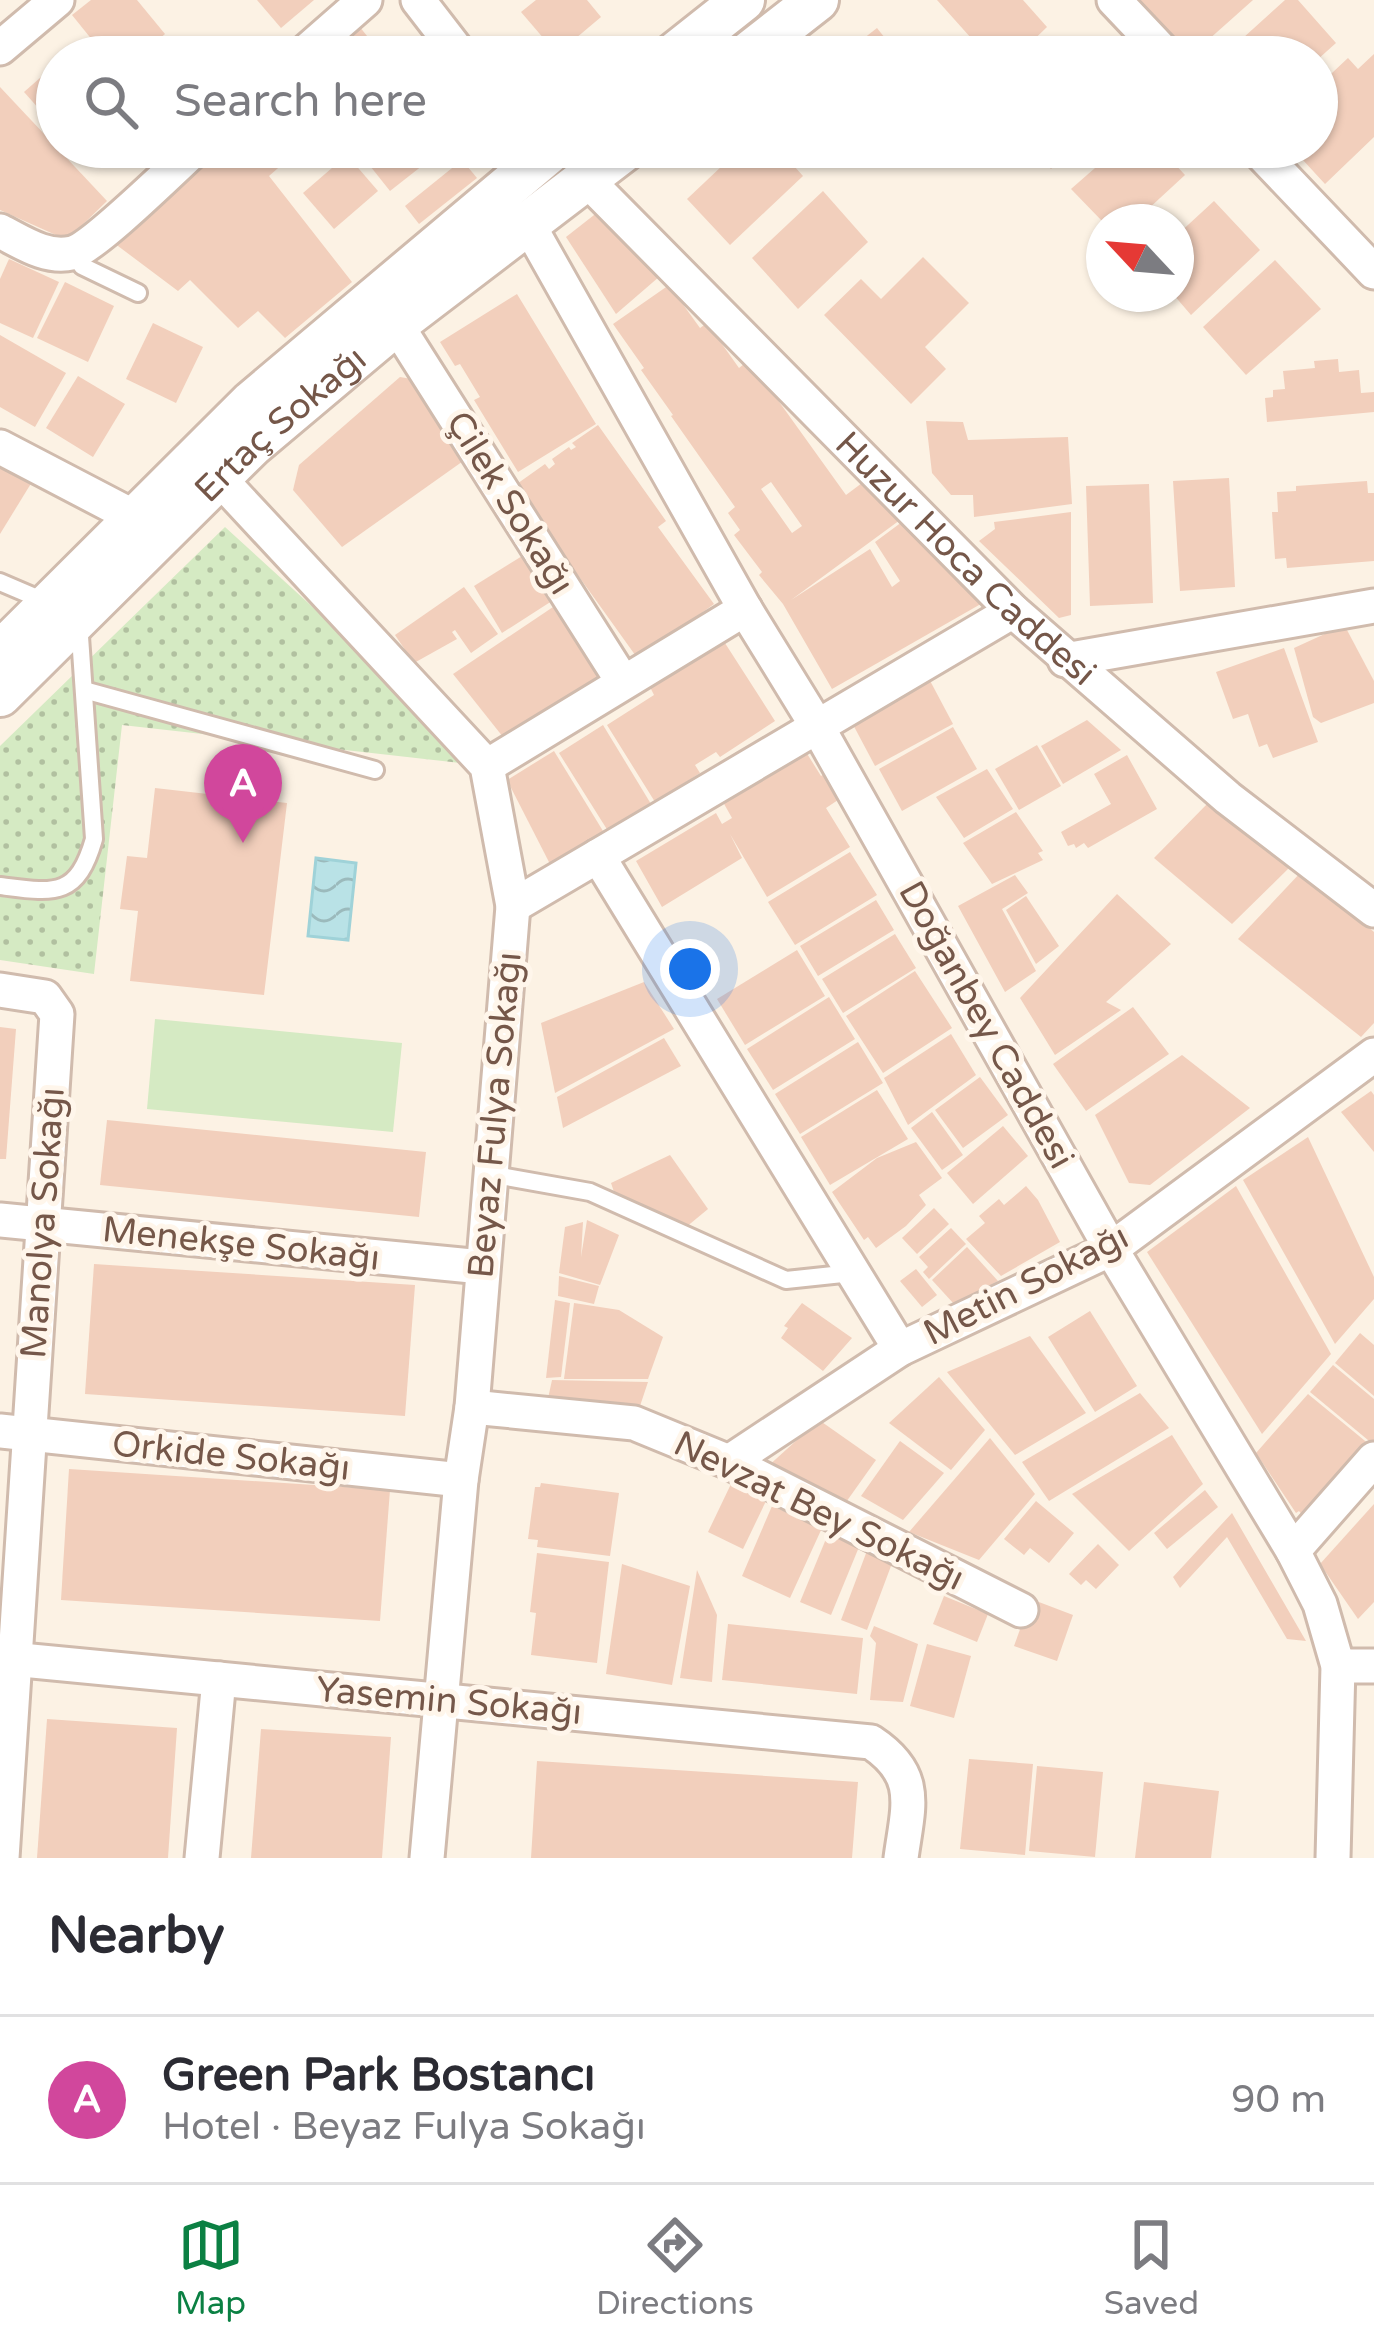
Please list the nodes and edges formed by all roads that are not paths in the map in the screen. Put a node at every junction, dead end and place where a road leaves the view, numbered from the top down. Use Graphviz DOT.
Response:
graph roads {
  1 [pos="57,0"];
  2 [pos="365,0"];
  3 [pos="418,0"];
  4 [pos="743,0"];
  5 [pos="817,0"];
  6 [pos="1114,0"];
  7 [pos="324,36"];
  8 [pos="446,36"];
  9 [pos="698,36"];
  10 [pos="771,36"];
  11 [pos="1148,36"];
  12 [pos="0,48"];
  13 [pos="174,168"];
  14 [pos="540,168"];
  15 [pos="550,168"];
  16 [pos="567,168"];
  17 [pos="1275,168"];
  18 [pos="527,222"];
  19 [pos="0,231"];
  20 [pos="74,253"];
  21 [pos="1374,272"];
  22 [pos="138,292"];
  23 [pos="396,324"];
  24 [pos="0,447"];
  25 [pos="219,478"];
  26 [pos="136,518"];
  27 [pos="0,582"];
  28 [pos="1374,606"];
  29 [pos="745,609"];
  30 [pos="65,611"];
  31 [pos="1013,611"];
  32 [pos="0,653"];
  33 [pos="1065,660"];
  34 [pos="623,682"];
  35 [pos="84,691"];
  36 [pos="0,695"];
  37 [pos="818,726"];
  38 [pos="487,766"];
  39 [pos="375,770"];
  40 [pos="598,856"];
  41 [pos="0,886"];
  42 [pos="512,906"];
  43 [pos="1374,910"];
  44 [pos="0,990"];
  45 [pos="1374,1055"];
  46 [pos="489,1174"];
  47 [pos="0,1220"];
  48 [pos="43,1224"];
  49 [pos="1111,1249"];
  50 [pos="482,1267"];
  51 [pos="853,1273"];
  52 [pos="899,1349"];
  53 [pos="472,1407"];
  54 [pos="15,1433"];
  55 [pos="1374,1459"];
  56 [pos="729,1462"];
  57 [pos="461,1480"];
  58 [pos="1293,1551"];
  59 [pos="1021,1610"];
  60 [pos="7,1659"];
  61 [pos="1338,1666"];
  62 [pos="1374,1666"];
  63 [pos="219,1679"];
  64 [pos="441,1700"];
  65 [pos="2,1841"];
  66 [pos="202,1858"];
  67 [pos="427,1858"];
  68 [pos="901,1858"];
  69 [pos="1333,1858"];
  1 -- 12 [label="street"];
  2 -- 7 [label="street"];
  3 -- 8 [label="street"];
  4 -- 9 [label="street"];
  5 -- 10 [label="street"];
  6 -- 11 [label="street"];
  13 -- 20 [label="street"];
  14 -- 26 [label="street, Ertaç Sokağı"];
  15 -- 18 [label="street"];
  16 -- 31 [label="street, Huzur Hoca Caddesi"];
  17 -- 21 [label="street"];
  18 -- 23 [label="street, Ertaç Sokağı"];
  18 -- 29 [label="street, Doğanbey Caddesi"];
  19 -- 20 [label="street"];
  20 -- 22 [label="lane"];
  23 -- 25 [label="street, Ertaç Sokağı"];
  23 -- 34 [label="street, Çilek Sokağı"];
  24 -- 26 [label="street"];
  25 -- 30 [label="street, Ertaç Sokağı"];
  25 -- 38 [label="street"];
  26 -- 30 [label="street, Ertaç Sokağı"];
  27 -- 30 [label="lane"];
  28 -- 33 [label="street"];
  29 -- 34 [label="street"];
  29 -- 37 [label="street, Doğanbey Caddesi"];
  30 -- 32 [label="street, Ertaç Sokağı"];
  30 -- 35 [label="lane"];
  30 -- 36 [label="street, Ertaç Sokağı"];
  31 -- 33 [label="street, Huzur Hoca Caddesi"];
  31 -- 37 [label="street"];
  33 -- 43 [label="street, Huzur Hoca Caddesi"];
  34 -- 38 [label="street"];
  35 -- 39 [label="lane"];
  35 -- 41 [label="lane"];
  37 -- 40 [label="street"];
  37 -- 49 [label="street, Doğanbey Caddesi"];
  38 -- 42 [label="street, Beyaz Fulya Sokağı"];
  40 -- 42 [label="street"];
  40 -- 51 [label="street"];
  42 -- 46 [label="street, Beyaz Fulya Sokağı"];
  44 -- 48 [label="street, Manolya Sokağı"];
  45 -- 49 [label="street, Metin Sokağı"];
  46 -- 50 [label="street, Beyaz Fulya Sokağı"];
  46 -- 51 [label="lane"];
  47 -- 48 [label="street, Menekşe Sokağı"];
  48 -- 50 [label="street, Menekşe Sokağı"];
  48 -- 54 [label="street, Manolya Sokağı"];
  49 -- 52 [label="street, Metin Sokağı"];
  49 -- 58 [label="street, Doğanbey Caddesi"];
  50 -- 53 [label="street, Beyaz Fulya Sokağı"];
  51 -- 52 [label="street"];
  52 -- 56 [label="street, Metin Sokağı"];
  53 -- 56 [label="street, Nevzat Bey Sokağı"];
  53 -- 57 [label="street, Beyaz Fulya Sokağı"];
  54 -- 57 [label="street, Orkide Sokağı"];
  54 -- 60 [label="street, Manolya Sokağı"];
  55 -- 58 [label="street"];
  56 -- 59 [label="street, Nevzat Bey Sokağı"];
  57 -- 64 [label="street, Beyaz Fulya Sokağı"];
  58 -- 61 [label="street, Doğanbey Caddesi"];
  60 -- 63 [label="street, Yasemin Sokağı"];
  60 -- 65 [label="street, Manolya Sokağı"];
  61 -- 62 [label="street"];
  61 -- 69 [label="street, Doğanbey Caddesi"];
  63 -- 64 [label="street, Yasemin Sokağı"];
  63 -- 66 [label="street"];
  64 -- 67 [label="street, Beyaz Fulya Sokağı"];
  64 -- 68 [label="street, Yasemin Sokağı"];
}
